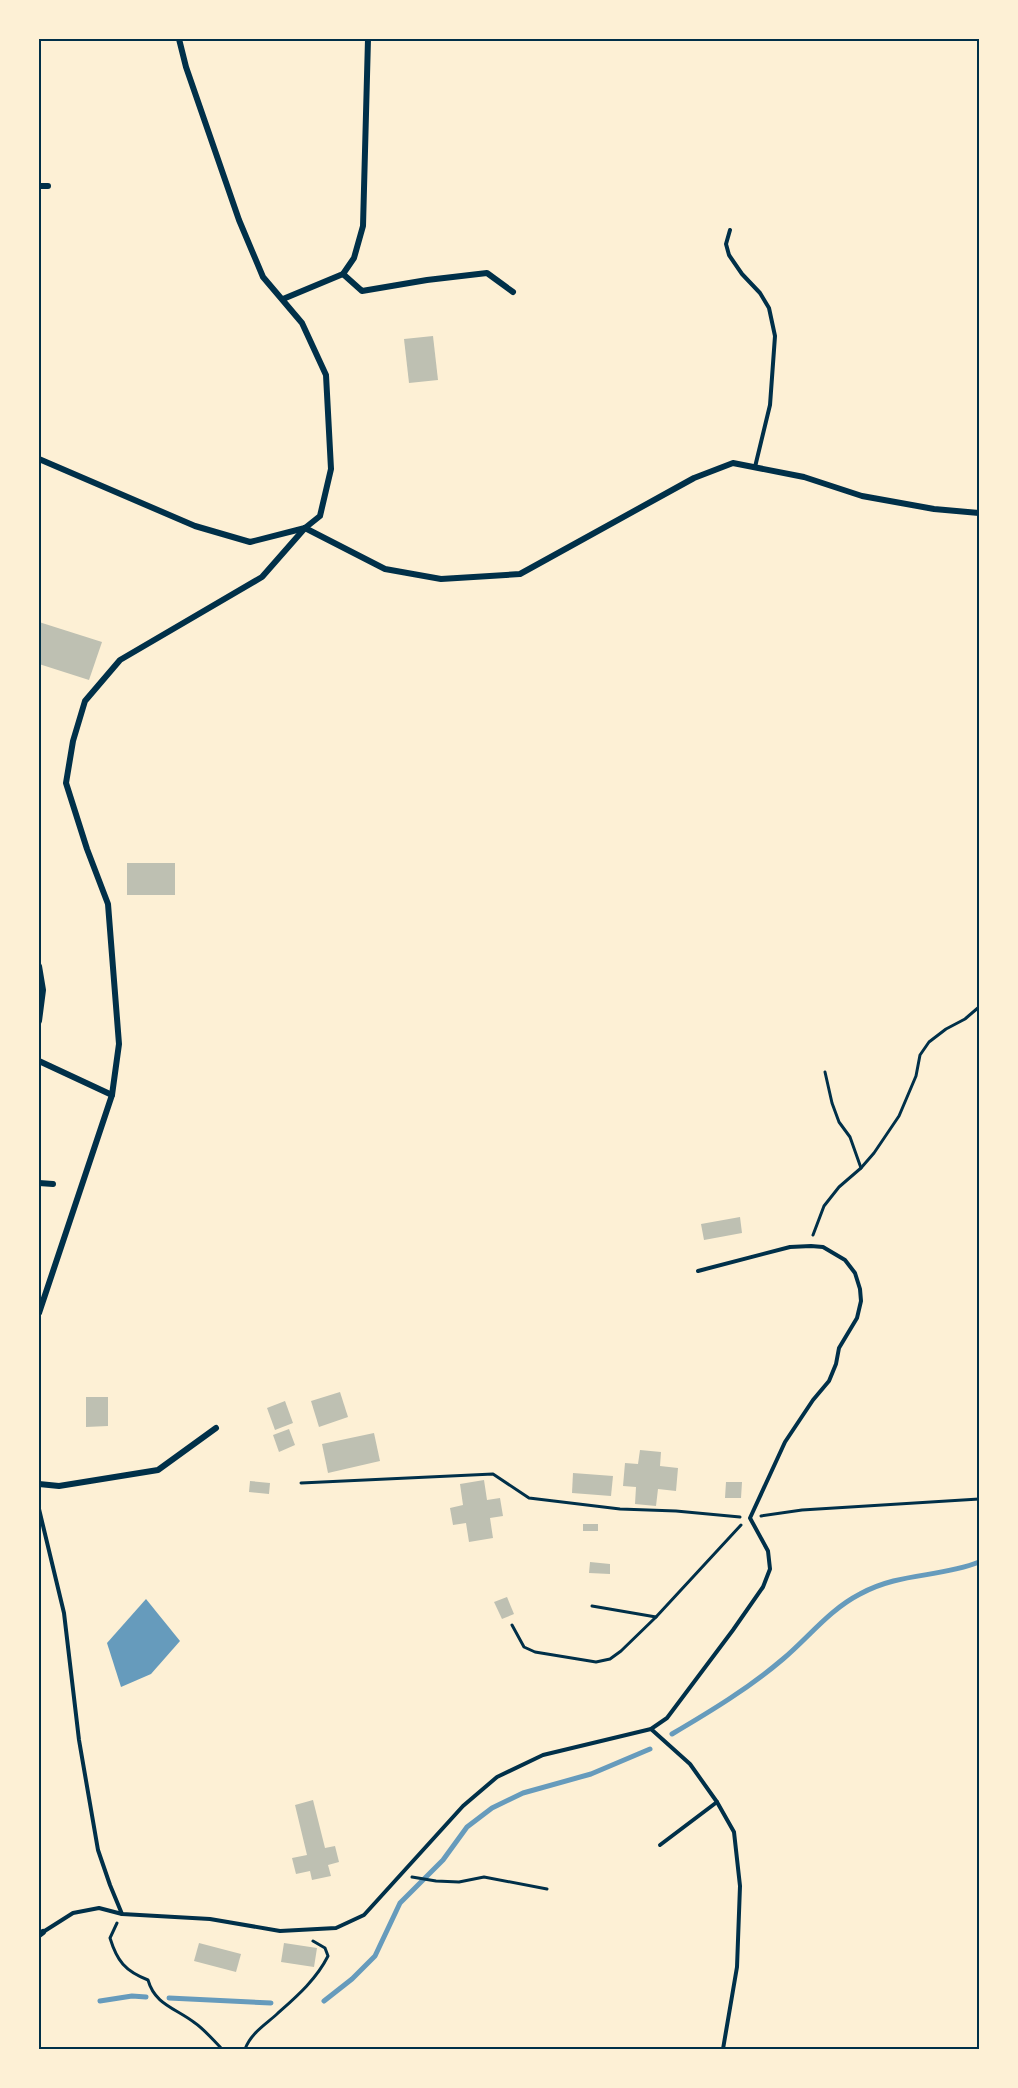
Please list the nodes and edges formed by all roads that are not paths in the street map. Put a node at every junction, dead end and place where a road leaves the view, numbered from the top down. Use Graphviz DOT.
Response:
graph roads {
  1 [pos="179,39"];
  2 [pos="368,39"];
  3 [pos="39,186"];
  4 [pos="48,186"];
  5 [pos="729,230"];
  6 [pos="343,274"];
  7 [pos="513,292"];
  8 [pos="283,299"];
  9 [pos="39,459"];
  10 [pos="755,467"];
  11 [pos="979,513"];
  12 [pos="305,528"];
  13 [pos="39,966"];
  14 [pos="39,1021"];
  15 [pos="39,1060"];
  16 [pos="112,1095"];
  17 [pos="39,1183"];
  18 [pos="53,1184"];
  19 [pos="698,1271"];
  20 [pos="39,1313"];
  21 [pos="216,1428"];
  22 [pos="39,1484"];
  23 [pos="39,1509"];
  24 [pos="651,1728"];
  25 [pos="717,1802"];
  26 [pos="660,1845"];
  27 [pos="122,1914"];
  28 [pos="41,1934"];
  29 [pos="723,2049"];
  1 -- 8 [label="street"];
  2 -- 6 [label="street"];
  3 -- 4 [label="street"];
  5 -- 10 [label="lane"];
  6 -- 7 [label="street"];
  6 -- 8 [label="street"];
  8 -- 12 [label="street"];
  9 -- 12 [label="street"];
  10 -- 11 [label="street"];
  10 -- 12 [label="street"];
  12 -- 16 [label="street"];
  13 -- 14 [label="street"];
  15 -- 16 [label="street"];
  16 -- 20 [label="street"];
  17 -- 18 [label="street"];
  19 -- 24 [label="lane"];
  21 -- 22 [label="street"];
  23 -- 27 [label="lane"];
  24 -- 25 [label="lane"];
  24 -- 27 [label="lane"];
  25 -- 26 [label="lane"];
  25 -- 29 [label="lane"];
  27 -- 28 [label="lane"];
}
